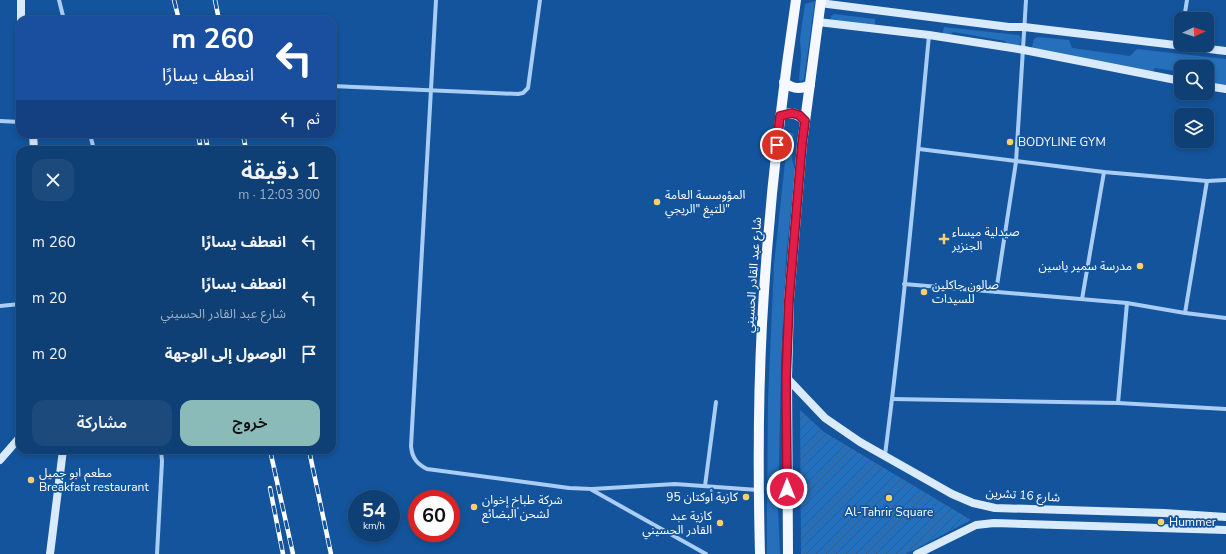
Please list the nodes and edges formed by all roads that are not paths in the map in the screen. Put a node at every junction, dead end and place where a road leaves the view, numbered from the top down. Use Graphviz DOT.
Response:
graph roads {
  1 [pos="21,0"];
  2 [pos="59,0"];
  3 [pos="436,0"];
  4 [pos="540,0"];
  5 [pos="796,0"];
  6 [pos="1026,0"];
  7 [pos="1187,0"];
  8 [pos="820,2"];
  9 [pos="1185,12"];
  10 [pos="21,16"];
  11 [pos="63,16"];
  12 [pos="818,22"];
  13 [pos="1024,27"];
  14 [pos="929,35"];
  15 [pos="1174,45"];
  16 [pos="1024,50"];
  17 [pos="1214,50"];
  18 [pos="1226,51"];
  19 [pos="1174,80"];
  20 [pos="784,82"];
  21 [pos="810,85"];
  22 [pos="336,86"];
  23 [pos="1214,87"];
  24 [pos="1226,89"];
  25 [pos="430,90"];
  26 [pos="780,116"];
  27 [pos="0,121"];
  28 [pos="805,121"];
  29 [pos="16,122"];
  30 [pos="919,149"];
  31 [pos="1016,162"];
  32 [pos="1104,172"];
  33 [pos="1226,180"];
  34 [pos="1207,181"];
  35 [pos="904,284"];
  36 [pos="996,292"];
  37 [pos="1082,299"];
  38 [pos="1128,303"];
  39 [pos="16,304"];
  40 [pos="0,306"];
  41 [pos="1185,313"];
  42 [pos="1226,318"];
  43 [pos="786,378"];
  44 [pos="892,399"];
  45 [pos="716,402"];
  46 [pos="1118,403"];
  47 [pos="1226,409"];
  48 [pos="16,442"];
  49 [pos="62,454"];
  50 [pos="161,454"];
  51 [pos="885,455"];
  52 [pos="0,460"];
  53 [pos="705,486"];
  54 [pos="592,489"];
  55 [pos="758,490"];
  56 [pos="1164,513"];
  57 [pos="1226,517"];
  58 [pos="1162,528"];
  59 [pos="1226,530"];
  60 [pos="50,554"];
  61 [pos="157,554"];
  62 [pos="706,554"];
  63 [pos="760,554"];
  64 [pos="788,554"];
  65 [pos="918,554"];
  1 -- 10 [label="street"];
  2 -- 11 [label="street"];
  3 -- 25 [label="street"];
  4 -- 25 [label="street"];
  5 -- 20 [label="main road, شارع عبد القادر الحسيني"];
  6 -- 13 [label="street"];
  7 -- 9 [label="street"];
  8 -- 12 [label="main road"];
  8 -- 13 [label="street"];
  12 -- 14 [label="street"];
  12 -- 21 [label="main road"];
  13 -- 15 [label="street"];
  13 -- 16 [label="street"];
  14 -- 16 [label="street"];
  14 -- 30 [label="street"];
  16 -- 19 [label="street"];
  16 -- 31 [label="street"];
  17 -- 18 [label="street"];
  20 -- 21 [label="main road"];
  20 -- 26 [label="main road, شارع عبد القادر الحسيني"];
  21 -- 28 [label="main road"];
  22 -- 25 [label="street"];
  23 -- 24 [label="street"];
  25 -- 54 [label="street"];
  26 -- 28 [label="main road"];
  26 -- 55 [label="main road, شارع عبد القادر الحسيني"];
  27 -- 29 [label="street"];
  28 -- 43 [label="main road"];
  30 -- 31 [label="street"];
  30 -- 35 [label="street"];
  31 -- 32 [label="street"];
  31 -- 36 [label="street"];
  32 -- 34 [label="street"];
  32 -- 37 [label="street"];
  33 -- 34 [label="street"];
  34 -- 41 [label="street"];
  35 -- 36 [label="street"];
  35 -- 44 [label="street"];
  36 -- 37 [label="street"];
  37 -- 38 [label="street"];
  38 -- 41 [label="street"];
  38 -- 46 [label="street"];
  39 -- 40 [label="street"];
  41 -- 42 [label="street"];
  43 -- 51 [label="street, شارع 16 تشرين"];
  43 -- 64 [label="main road"];
  44 -- 46 [label="street"];
  44 -- 51 [label="street"];
  45 -- 53 [label="street"];
  46 -- 47 [label="street"];
  48 -- 52 [label="street"];
  49 -- 60 [label="street"];
  50 -- 61 [label="street"];
  51 -- 56 [label="street, شارع 16 تشرين"];
  53 -- 54 [label="street"];
  53 -- 55 [label="street"];
  54 -- 62 [label="street"];
  55 -- 63 [label="main road, شارع عبد القادر الحسيني"];
  56 -- 57 [label="street, شارع 16 تشرين"];
  56 -- 58 [label="street"];
  58 -- 59 [label="street"];
  58 -- 65 [label="street"];
}
